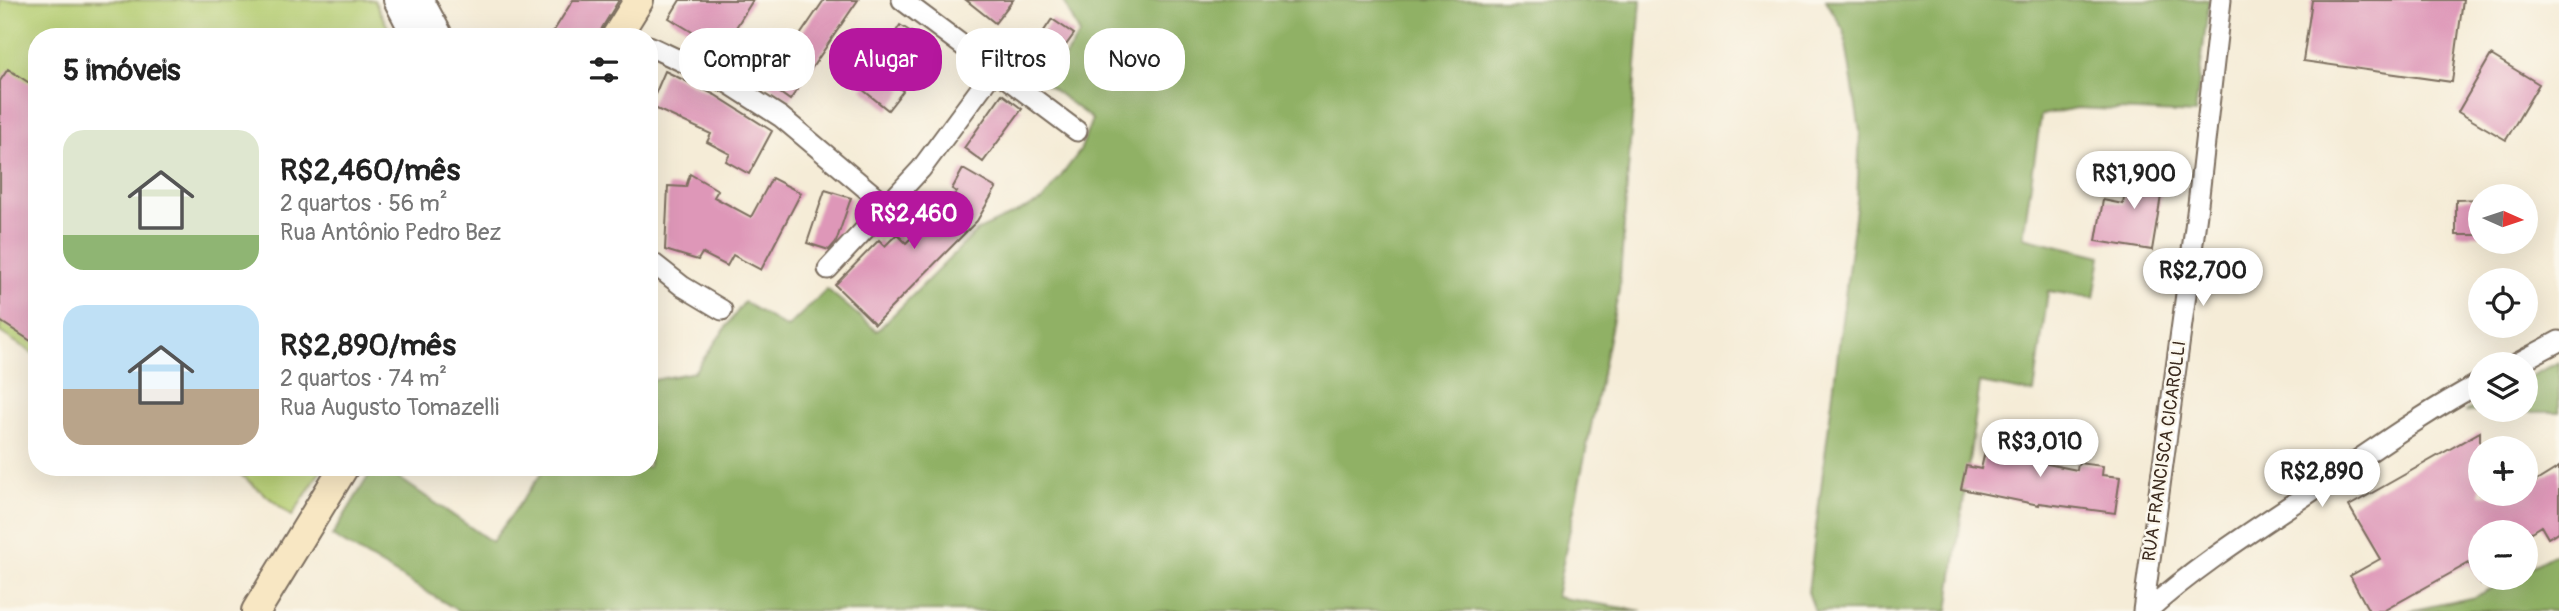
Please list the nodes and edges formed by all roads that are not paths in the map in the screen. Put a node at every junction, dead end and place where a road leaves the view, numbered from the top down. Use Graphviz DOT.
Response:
graph roads {
  1 [pos="396,0"];
  2 [pos="421,0"];
  3 [pos="639,0"];
  4 [pos="902,0"];
  5 [pos="2221,0"];
  6 [pos="410,28"];
  7 [pos="436,28"];
  8 [pos="625,28"];
  9 [pos="956,40"];
  10 [pos="658,50"];
  11 [pos="979,91"];
  12 [pos="1024,91"];
  13 [pos="1077,131"];
  14 [pos="888,207"];
  15 [pos="658,267"];
  16 [pos="828,269"];
  17 [pos="722,310"];
  18 [pos="2559,341"];
  19 [pos="2538,352"];
  20 [pos="2468,389"];
  21 [pos="338,476"];
  22 [pos="256,611"];
  23 [pos="2145,611"];
  1 -- 6 [label="street"];
  2 -- 7 [label="street"];
  3 -- 8 [label="main road"];
  4 -- 9 [label="street"];
  5 -- 23 [label="street, RUA FRANCISCA CICAROLLI"];
  10 -- 14 [label="street"];
  11 -- 14 [label="street"];
  12 -- 13 [label="street"];
  14 -- 16 [label="street"];
  15 -- 17 [label="street"];
  18 -- 19 [label="street"];
  20 -- 23 [label="street"];
  21 -- 22 [label="main road"];
}
